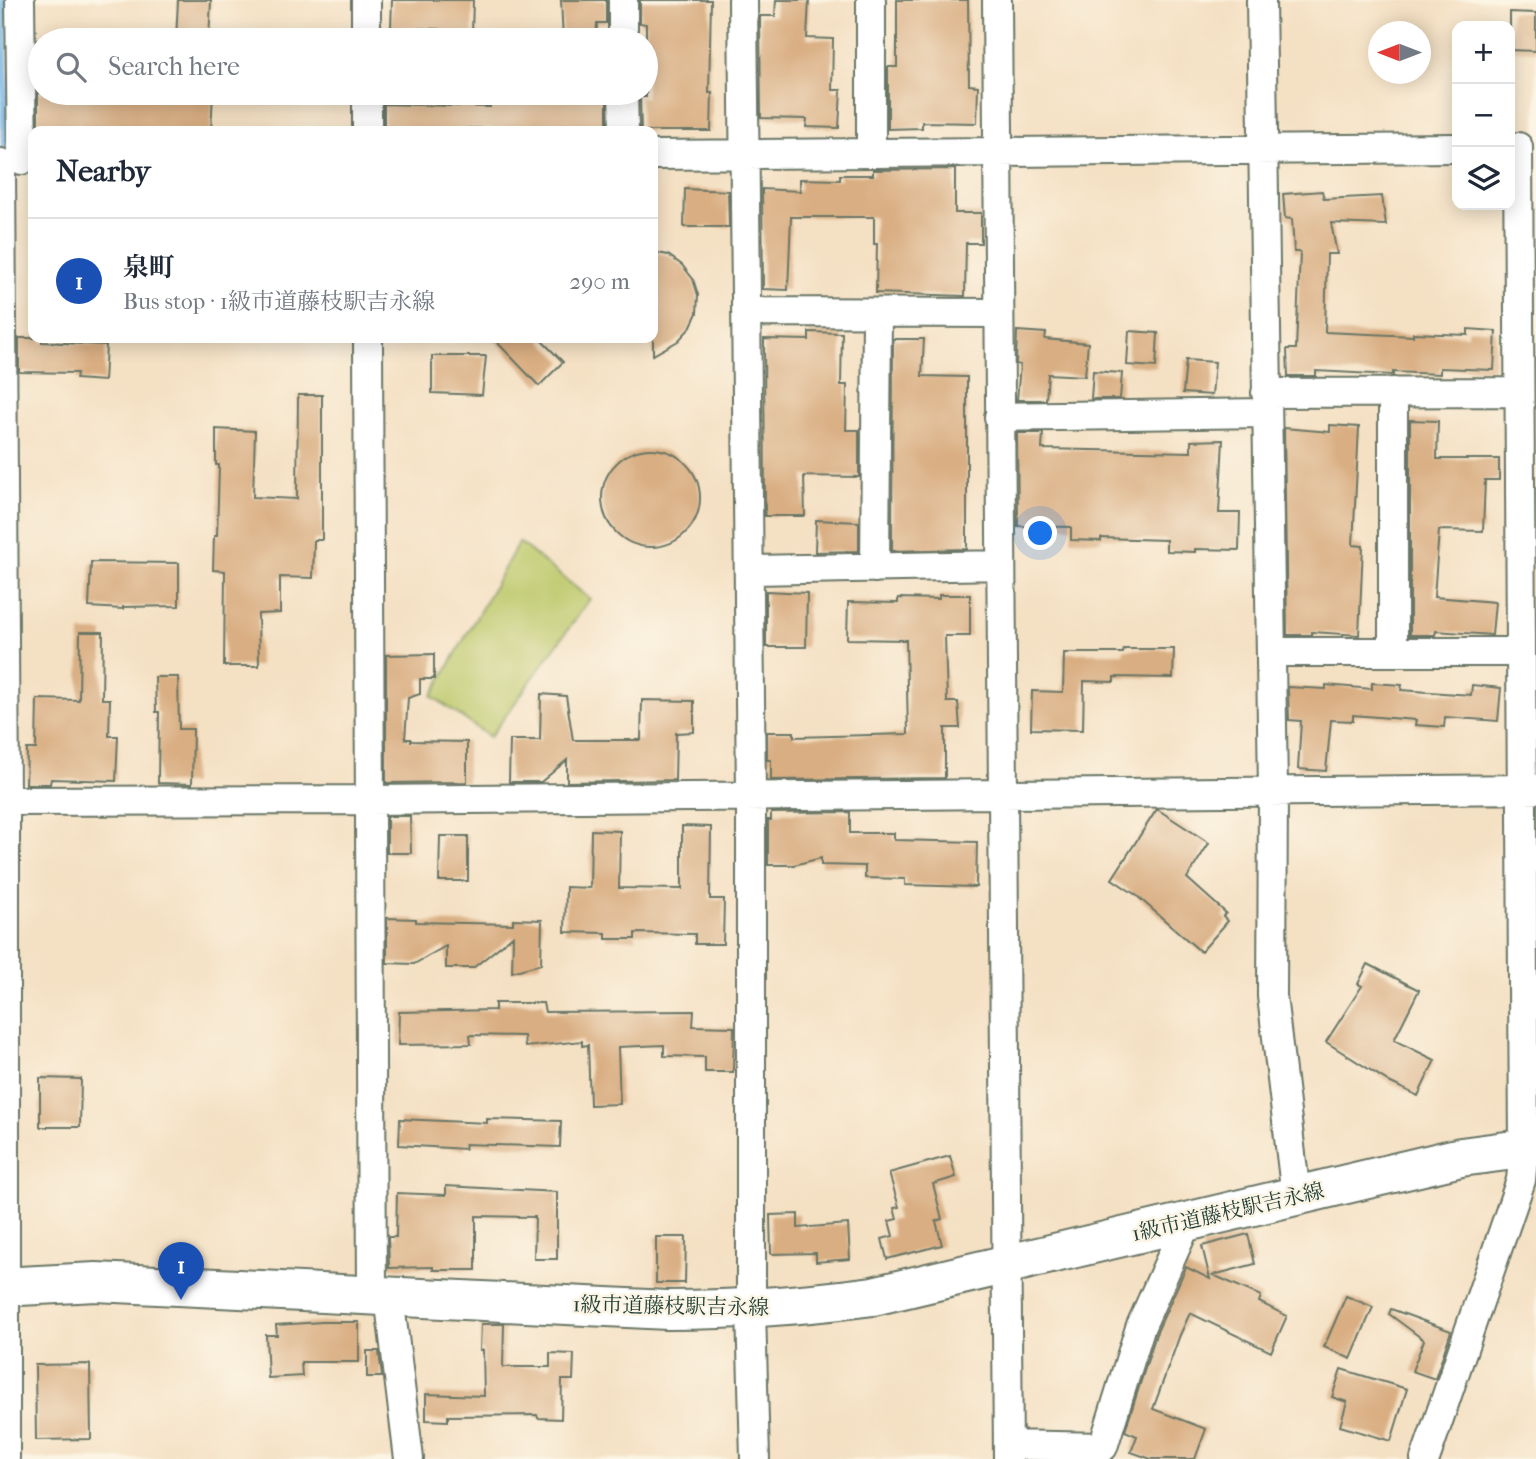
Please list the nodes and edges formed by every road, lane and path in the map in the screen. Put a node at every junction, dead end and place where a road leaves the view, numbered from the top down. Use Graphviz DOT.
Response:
graph roads {
  1 [pos="20,0"];
  2 [pos="366,0"];
  3 [pos="623,0"];
  4 [pos="743,0"];
  5 [pos="871,0"];
  6 [pos="997,0"];
  7 [pos="1261,0"];
  8 [pos="366,28"];
  9 [pos="623,28"];
  10 [pos="366,105"];
  11 [pos="624,105"];
  12 [pos="367,126"];
  13 [pos="624,126"];
  14 [pos="1521,147"];
  15 [pos="1452,148"];
  16 [pos="1262,151"];
  17 [pos="745,153"];
  18 [pos="871,153"];
  19 [pos="997,153"];
  20 [pos="658,155"];
  21 [pos="14,162"];
  22 [pos="746,312"];
  23 [pos="998,313"];
  24 [pos="877,314"];
  25 [pos="368,343"];
  26 [pos="1519,392"];
  27 [pos="1393,393"];
  28 [pos="1266,403"];
  29 [pos="999,417"];
  30 [pos="1000,565"];
  31 [pos="875,568"];
  32 [pos="749,570"];
  33 [pos="1270,652"];
  34 [pos="1393,652"];
  35 [pos="1521,652"];
  36 [pos="1529,789"];
  37 [pos="1273,790"];
  38 [pos="1003,793"];
  39 [pos="751,797"];
  40 [pos="3,800"];
  41 [pos="370,800"];
  42 [pos="1530,1148"];
  43 [pos="1296,1196"];
  44 [pos="1187,1222"];
  45 [pos="1007,1265"];
  46 [pos="2,1287"];
  47 [pos="380,1296"];
  48 [pos="751,1309"];
  49 [pos="1008,1452"];
  50 [pos="5,1459"];
  51 [pos="409,1459"];
  52 [pos="755,1459"];
  53 [pos="1425,1459"];
  1 -- 21 [label="street"];
  2 -- 8 [label="street"];
  3 -- 9 [label="street"];
  4 -- 17 [label="street"];
  5 -- 18 [label="street"];
  6 -- 19 [label="street"];
  7 -- 16 [label="street"];
  10 -- 12 [label="street"];
  11 -- 13 [label="street"];
  14 -- 26 [label="street"];
  15 -- 16 [label="street"];
  16 -- 19 [label="street"];
  16 -- 28 [label="street"];
  17 -- 18 [label="street"];
  17 -- 20 [label="street"];
  17 -- 22 [label="street"];
  18 -- 19 [label="street"];
  19 -- 23 [label="street"];
  21 -- 40 [label="street"];
  22 -- 24 [label="street"];
  22 -- 32 [label="street"];
  23 -- 24 [label="street"];
  23 -- 29 [label="street"];
  24 -- 31 [label="street"];
  25 -- 41 [label="street"];
  26 -- 27 [label="street"];
  26 -- 35 [label="street"];
  27 -- 28 [label="street"];
  27 -- 34 [label="street"];
  28 -- 29 [label="street"];
  28 -- 33 [label="street"];
  29 -- 30 [label="street"];
  30 -- 31 [label="street"];
  30 -- 38 [label="street"];
  31 -- 32 [label="street"];
  32 -- 39 [label="street"];
  33 -- 34 [label="street"];
  33 -- 37 [label="street"];
  34 -- 35 [label="street"];
  35 -- 36 [label="street"];
  36 -- 37 [label="street"];
  36 -- 42 [label="street"];
  37 -- 38 [label="street"];
  37 -- 43 [label="street"];
  38 -- 39 [label="street"];
  38 -- 45 [label="street"];
  39 -- 41 [label="street"];
  39 -- 48 [label="street"];
  40 -- 41 [label="street"];
  40 -- 46 [label="street"];
  41 -- 47 [label="street"];
  42 -- 43 [label="street, 1級市道藤枝駅吉永線"];
  42 -- 53 [label="street"];
  43 -- 44 [label="street, 1級市道藤枝駅吉永線"];
  44 -- 45 [label="street, 1級市道藤枝駅吉永線"];
  44 -- 49 [label="street"];
  45 -- 48 [label="street, 1級市道藤枝駅吉永線"];
  45 -- 49 [label="street"];
  46 -- 47 [label="street, 1級市道藤枝駅吉永線"];
  46 -- 50 [label="street"];
  47 -- 48 [label="street, 1級市道藤枝駅吉永線"];
  47 -- 51 [label="street"];
  48 -- 52 [label="street"];
}
